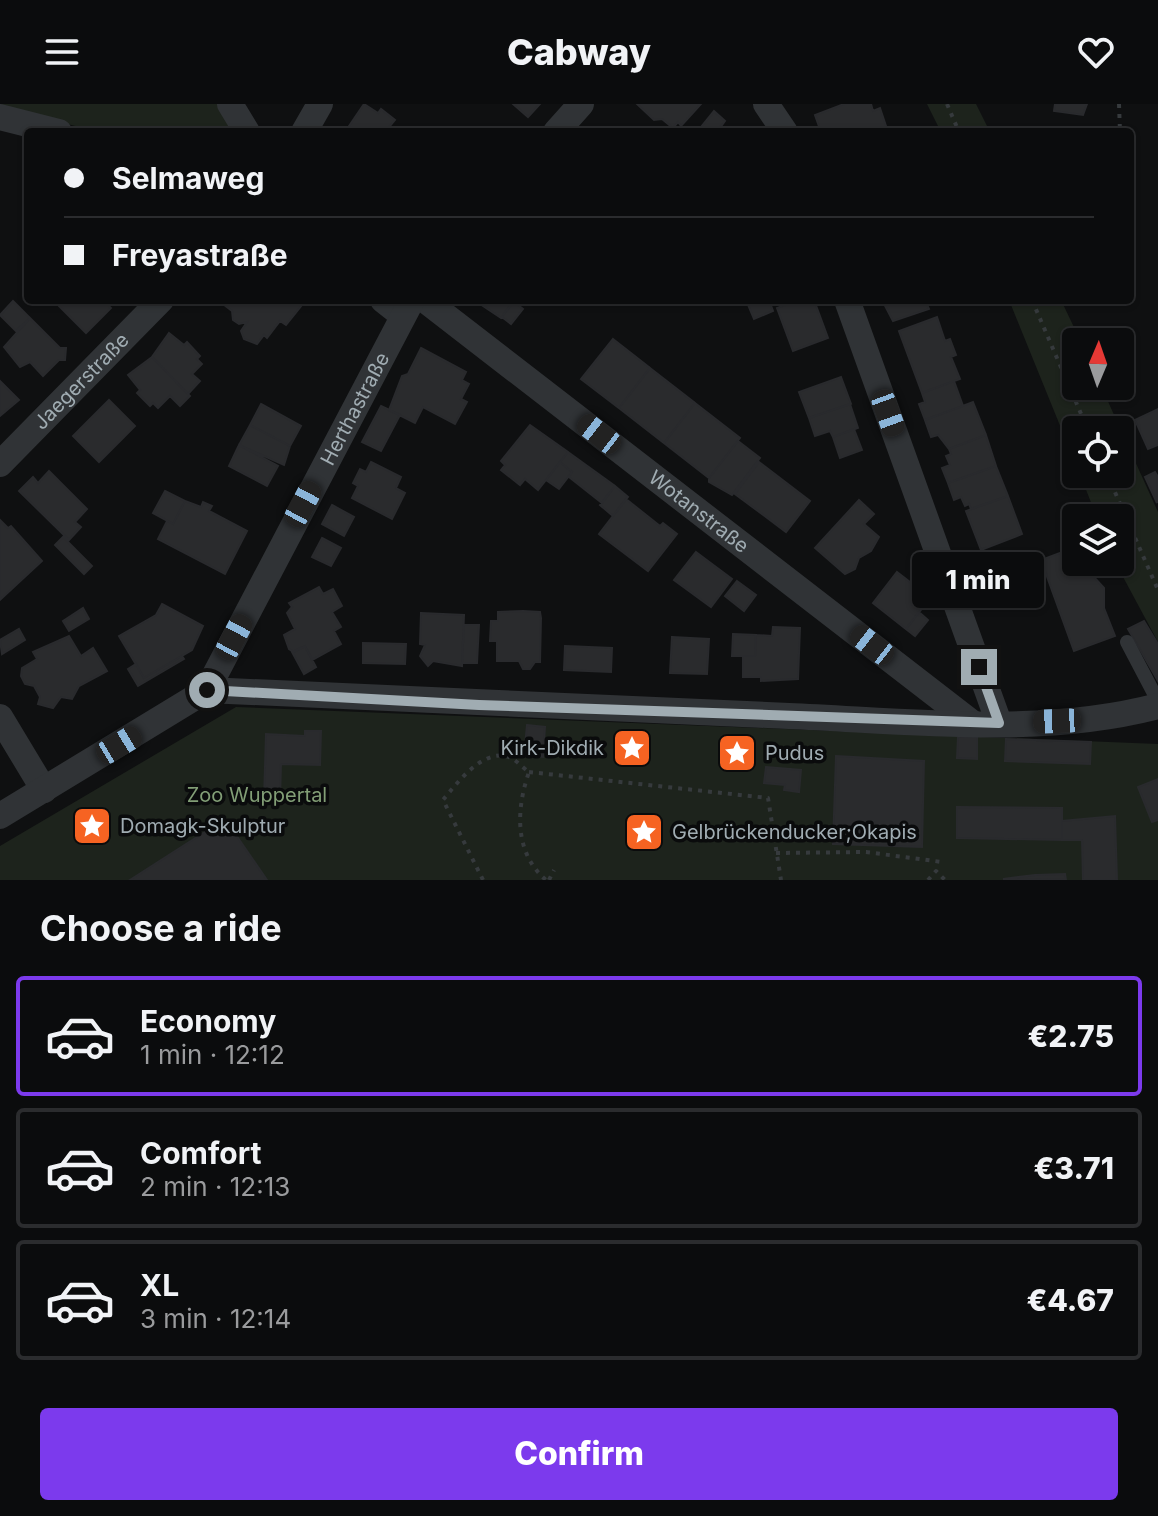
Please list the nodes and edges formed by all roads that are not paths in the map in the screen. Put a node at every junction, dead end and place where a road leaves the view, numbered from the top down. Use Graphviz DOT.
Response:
graph roads {
  1 [pos="230,104"];
  2 [pos="320,104"];
  3 [pos="581,104"];
  4 [pos="766,104"];
  5 [pos="0,117"];
  6 [pos="43,128"];
  7 [pos="245,128"];
  8 [pos="306,128"];
  9 [pos="560,128"];
  10 [pos="782,128"];
  11 [pos="157,304"];
  12 [pos="430,304"];
  13 [pos="848,304"];
  14 [pos="399,305"];
  15 [pos="0,464"];
  16 [pos="1127,642"];
  17 [pos="207,690"];
  18 [pos="1158,704"];
  19 [pos="0,717"];
  20 [pos="971,722"];
  21 [pos="999,723"];
  22 [pos="44,790"];
  23 [pos="0,816"];
  1 -- 7 [label="street"];
  2 -- 8 [label="street"];
  3 -- 9 [label="street"];
  4 -- 10 [label="street"];
  5 -- 6 [label="street"];
  11 -- 15 [label="street, Jaegerstraße"];
  12 -- 20 [label="street, Wotanstraße"];
  13 -- 21 [label="street"];
  14 -- 17 [label="street, Herthastraße"];
  16 -- 18 [label="lane"];
  17 -- 20 [label="street"];
  17 -- 22 [label="street, Herthastraße"];
  18 -- 21 [label="street"];
  19 -- 22 [label="street"];
  20 -- 21 [label="street"];
  22 -- 23 [label="street, Herthastraße"];
}
